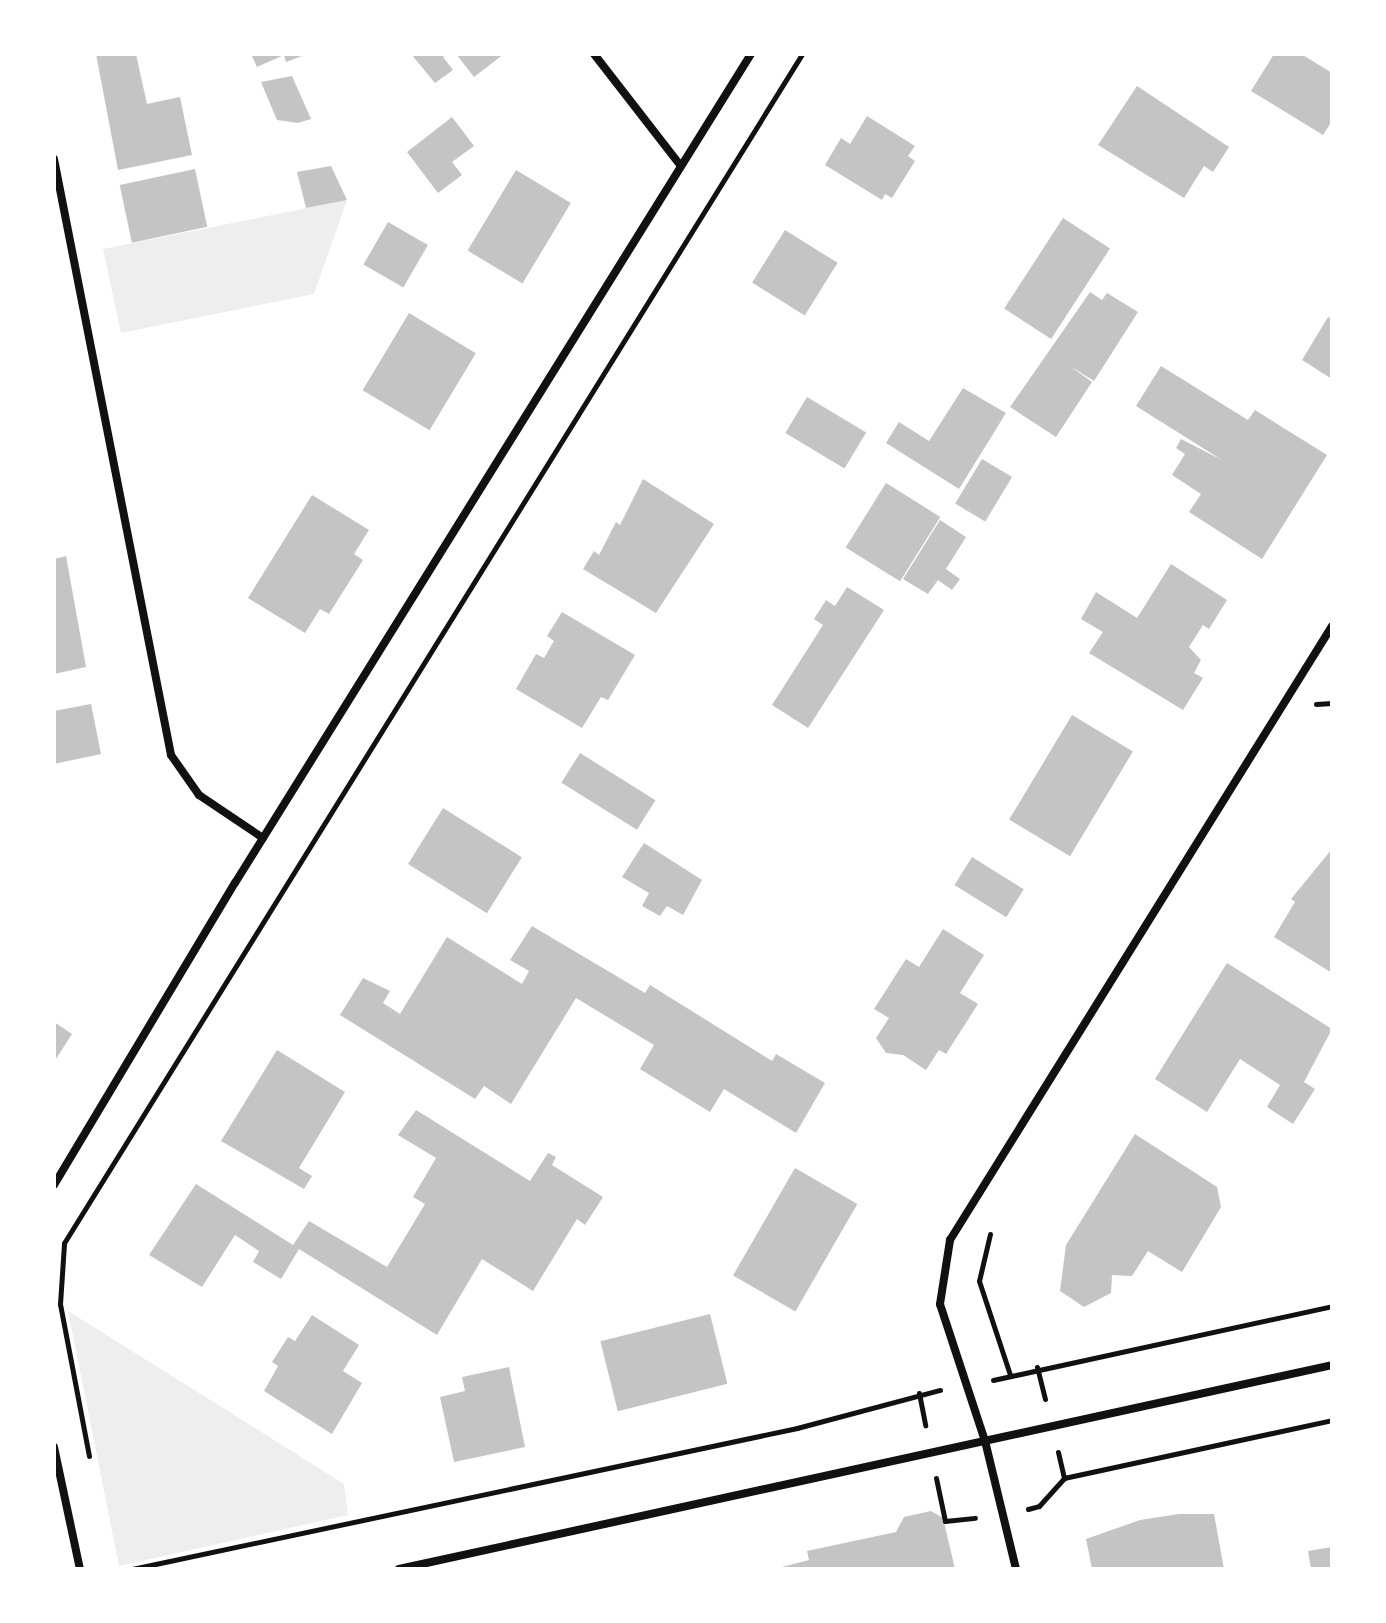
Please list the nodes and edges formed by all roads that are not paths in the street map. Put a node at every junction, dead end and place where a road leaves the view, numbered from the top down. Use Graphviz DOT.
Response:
graph roads {
  1 [pos="594,54"];
  2 [pos="751,54"];
  3 [pos="54,159"];
  4 [pos="680,165"];
  5 [pos="1332,626"];
  6 [pos="263,838"];
  7 [pos="54,1185"];
  8 [pos="1332,1365"];
  9 [pos="985,1441"];
  10 [pos="54,1447"];
  11 [pos="80,1569"];
  12 [pos="399,1569"];
  13 [pos="1016,1569"];
  1 -- 4 [label="street"];
  2 -- 4 [label="street"];
  3 -- 6 [label="street"];
  4 -- 6 [label="street"];
  5 -- 9 [label="street"];
  6 -- 7 [label="street"];
  8 -- 9 [label="street"];
  9 -- 12 [label="street"];
  9 -- 13 [label="street"];
  10 -- 11 [label="street"];
}
